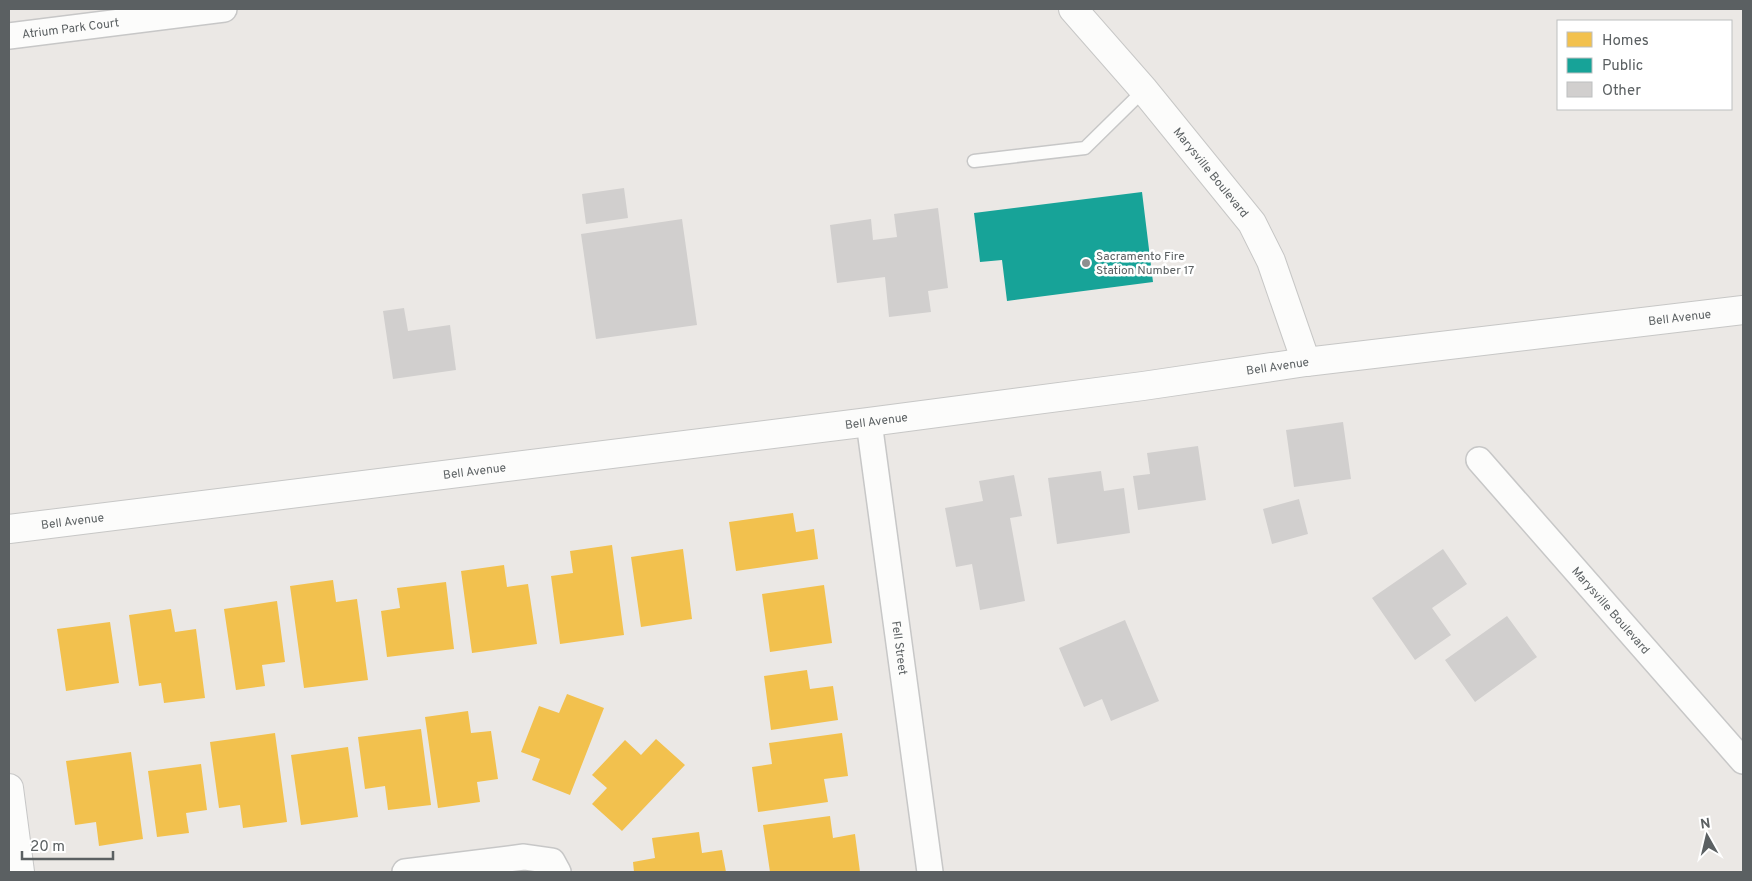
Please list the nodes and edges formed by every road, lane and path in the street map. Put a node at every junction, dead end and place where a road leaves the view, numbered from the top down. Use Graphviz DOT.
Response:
graph roads {
  1 [pos="220,9"];
  2 [pos="1073,9"];
  3 [pos="9,36"];
  4 [pos="1144,90"];
  5 [pos="974,161"];
  6 [pos="1743,310"];
  7 [pos="1306,362"];
  8 [pos="868,422"];
  9 [pos="1479,460"];
  10 [pos="9,529"];
  11 [pos="1743,761"];
  12 [pos="9,788"];
  13 [pos="20,872"];
  14 [pos="405,872"];
  15 [pos="558,872"];
  16 [pos="930,872"];
  1 -- 3 [label="street, Atrium Park Court"];
  2 -- 4 [label="main road, Marysville Boulevard"];
  4 -- 5 [label="lane"];
  4 -- 7 [label="main road, Marysville Boulevard"];
  6 -- 7 [label="main road, Bell Avenue"];
  7 -- 8 [label="main road, Bell Avenue"];
  8 -- 10 [label="main road, Bell Avenue"];
  8 -- 16 [label="street, Fell Street"];
  9 -- 11 [label="street, Marysville Boulevard"];
  12 -- 13 [label="main road"];
  14 -- 15 [label="street"];
}
